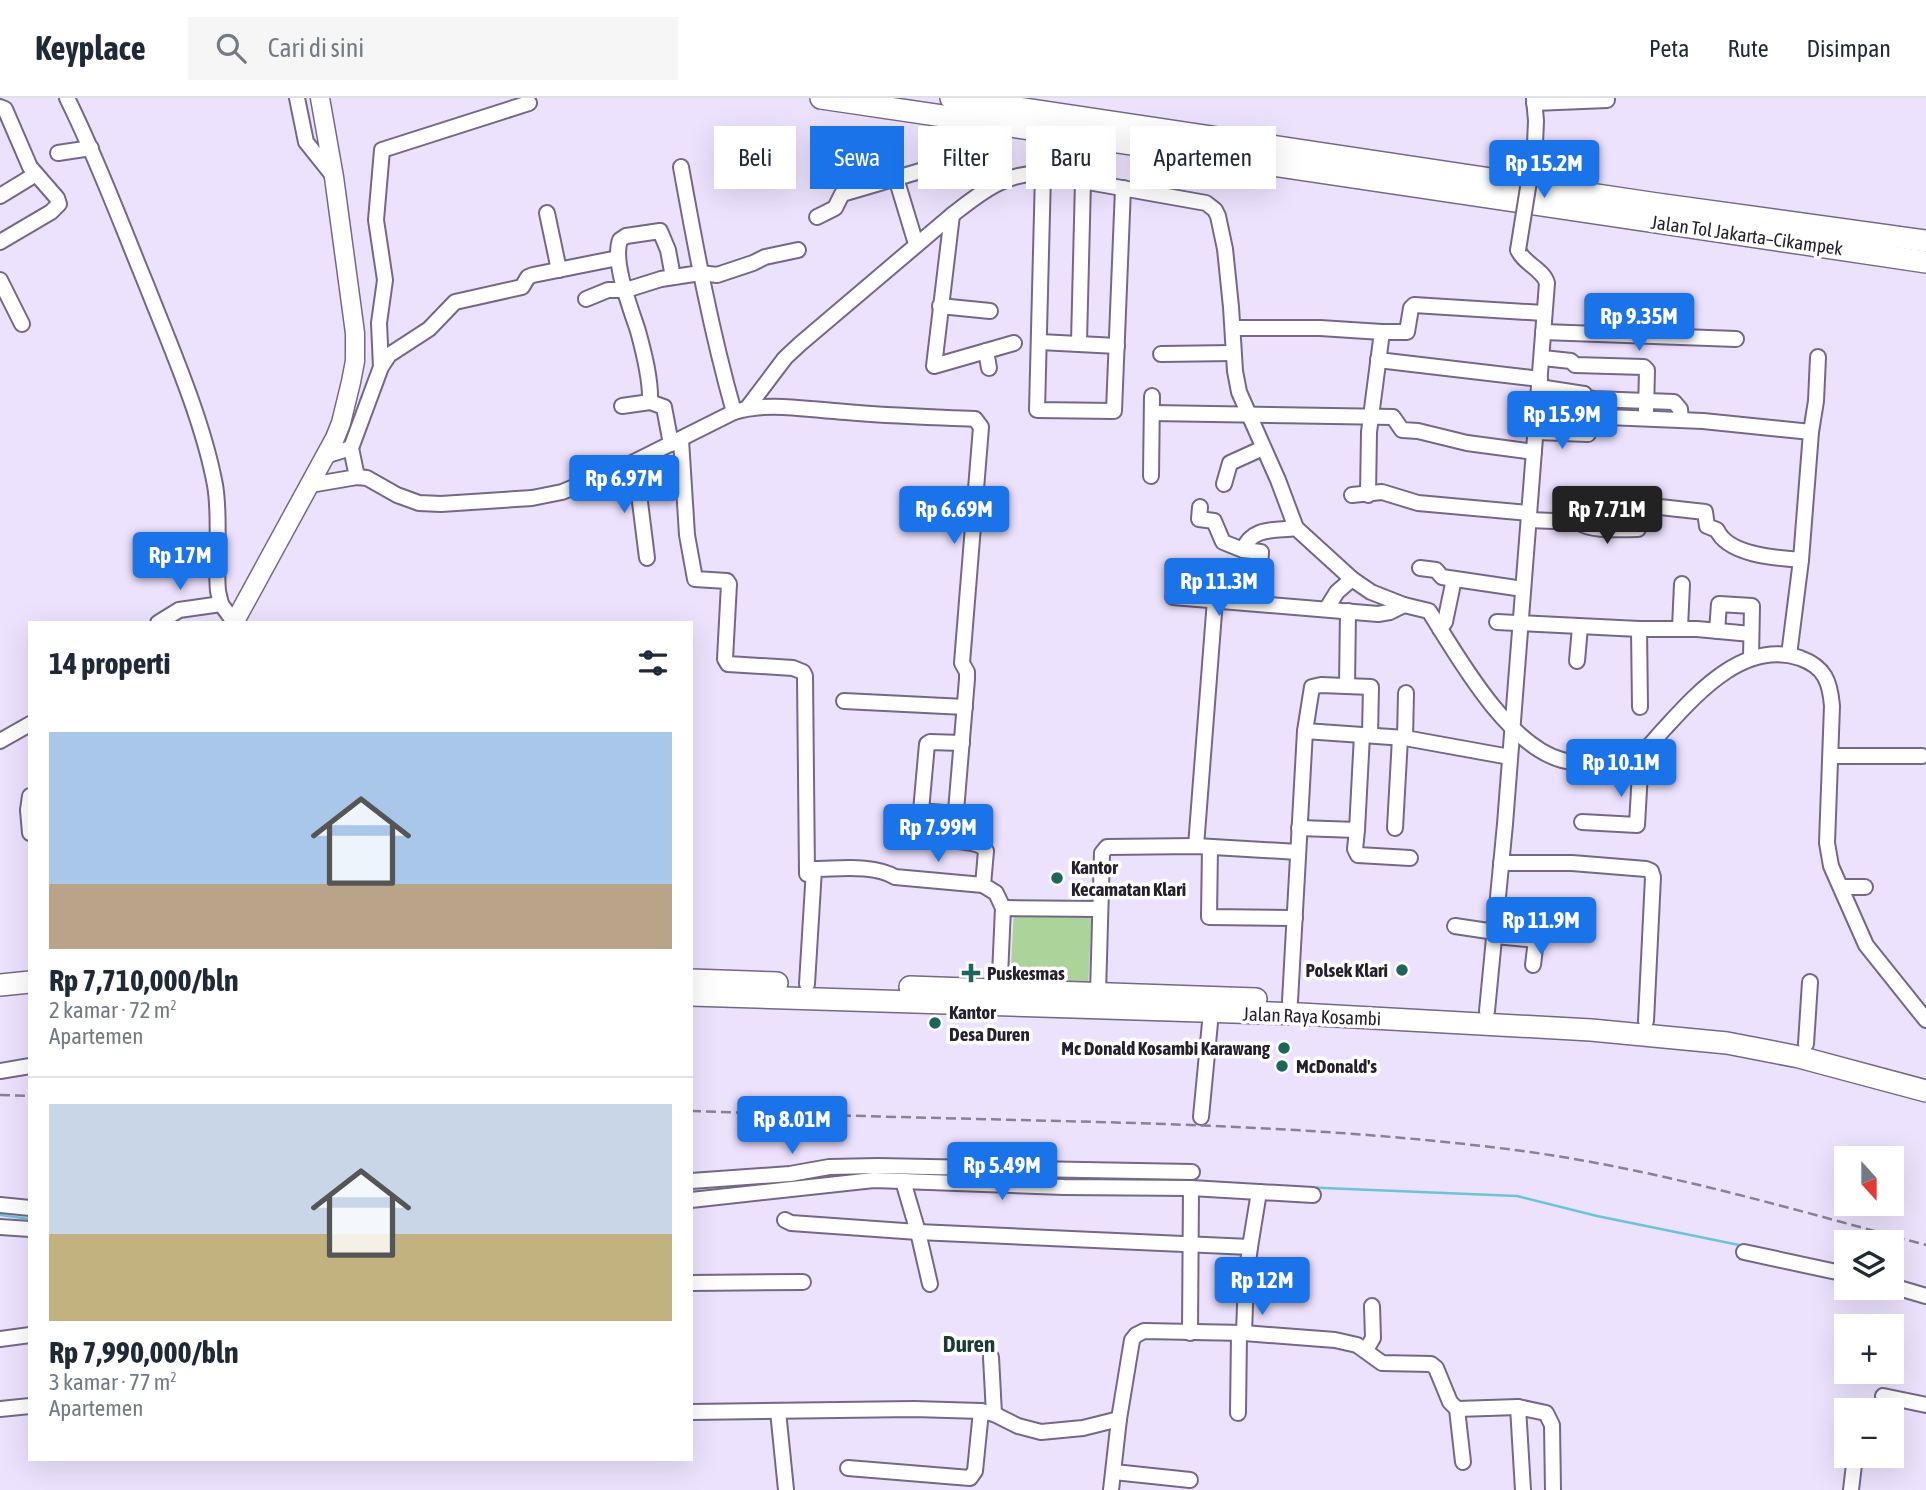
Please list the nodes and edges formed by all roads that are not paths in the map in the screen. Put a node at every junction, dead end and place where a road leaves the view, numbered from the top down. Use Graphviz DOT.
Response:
graph roads {
  1 [pos="67,98"];
  2 [pos="297,98"];
  3 [pos="320,98"];
  4 [pos="821,98"];
  5 [pos="951,98"];
  6 [pos="1534,100"];
  7 [pos="1607,100"];
  8 [pos="529,103"];
  9 [pos="0,107"];
  10 [pos="91,148"];
  11 [pos="58,153"];
  12 [pos="681,167"];
  13 [pos="33,170"];
  14 [pos="1026,174"];
  15 [pos="334,177"];
  16 [pos="0,184"];
  17 [pos="1116,187"];
  18 [pos="1123,188"];
  19 [pos="859,189"];
  20 [pos="899,189"];
  21 [pos="1043,189"];
  22 [pos="1083,189"];
  23 [pos="0,196"];
  24 [pos="547,213"];
  25 [pos="952,215"];
  26 [pos="817,217"];
  27 [pos="1926,241"];
  28 [pos="0,242"];
  29 [pos="916,244"];
  30 [pos="798,250"];
  31 [pos="618,258"];
  32 [pos="1926,262"];
  33 [pos="559,271"];
  34 [pos="701,273"];
  35 [pos="673,277"];
  36 [pos="0,280"];
  37 [pos="626,290"];
  38 [pos="586,299"];
  39 [pos="940,306"];
  40 [pos="990,311"];
  41 [pos="1544,313"];
  42 [pos="22,324"];
  43 [pos="1233,328"];
  44 [pos="1382,332"];
  45 [pos="1543,332"];
  46 [pos="1736,339"];
  47 [pos="1040,342"];
  48 [pos="1079,342"];
  49 [pos="1014,343"];
  50 [pos="1117,346"];
  51 [pos="986,351"];
  52 [pos="1233,353"];
  53 [pos="1161,354"];
  54 [pos="1818,357"];
  55 [pos="1542,358"];
  56 [pos="1378,360"];
  57 [pos="381,367"];
  58 [pos="989,368"];
  59 [pos="1539,383"];
  60 [pos="1584,394"];
  61 [pos="1152,397"];
  62 [pos="1646,401"];
  63 [pos="650,402"];
  64 [pos="622,406"];
  65 [pos="741,410"];
  66 [pos="1152,413"];
  67 [pos="1371,415"];
  68 [pos="1249,416"];
  69 [pos="1646,419"];
  70 [pos="1681,420"];
  71 [pos="1536,432"];
  72 [pos="1811,432"];
  73 [pos="1588,434"];
  74 [pos="676,442"];
  75 [pos="351,447"];
  76 [pos="1263,448"];
  77 [pos="1534,452"];
  78 [pos="325,456"];
  79 [pos="630,464"];
  80 [pos="1151,476"];
  81 [pos="357,477"];
  82 [pos="1224,484"];
  83 [pos="310,485"];
  84 [pos="1352,495"];
  85 [pos="1368,495"];
  86 [pos="1603,505"];
  87 [pos="1200,507"];
  88 [pos="1640,507"];
  89 [pos="1529,517"];
  90 [pos="1296,527"];
  91 [pos="1243,550"];
  92 [pos="647,558"];
  93 [pos="1801,559"];
  94 [pos="1420,568"];
  95 [pos="1352,579"];
  96 [pos="1454,579"];
  97 [pos="1682,584"];
  98 [pos="1523,589"];
  99 [pos="1173,597"];
  100 [pos="1215,600"];
  101 [pos="1258,603"];
  102 [pos="221,604"];
  103 [pos="1405,605"];
  104 [pos="1327,608"];
  105 [pos="1345,610"];
  106 [pos="161,621"];
  107 [pos="233,621"];
  108 [pos="234,621"];
  109 [pos="1497,622"];
  110 [pos="1520,623"];
  111 [pos="1580,627"];
  112 [pos="1680,628"];
  113 [pos="1440,629"];
  114 [pos="1639,629"];
  115 [pos="1717,631"];
  116 [pos="1751,634"];
  117 [pos="1790,655"];
  118 [pos="1751,658"];
  119 [pos="1577,661"];
  120 [pos="1347,686"];
  121 [pos="1406,693"];
  122 [pos="844,701"];
  123 [pos="1640,707"];
  124 [pos="965,708"];
  125 [pos="28,725"];
  126 [pos="1513,729"];
  127 [pos="1305,731"];
  128 [pos="1366,735"];
  129 [pos="1403,738"];
  130 [pos="0,741"];
  131 [pos="962,743"];
  132 [pos="1641,754"];
  133 [pos="1832,756"];
  134 [pos="1922,756"];
  135 [pos="1510,757"];
  136 [pos="954,814"];
  137 [pos="1581,822"];
  138 [pos="1299,828"];
  139 [pos="1395,828"];
  140 [pos="1357,830"];
  141 [pos="1203,846"];
  142 [pos="1298,852"];
  143 [pos="1410,858"];
  144 [pos="1501,863"];
  145 [pos="807,874"];
  146 [pos="983,885"];
  147 [pos="1841,887"];
  148 [pos="1865,887"];
  149 [pos="1003,908"];
  150 [pos="1100,909"];
  151 [pos="1539,915"];
  152 [pos="1295,918"];
  153 [pos="1455,926"];
  154 [pos="1495,934"];
  155 [pos="1536,940"];
  156 [pos="1533,965"];
  157 [pos="693,980"];
  158 [pos="28,982"];
  159 [pos="1810,982"];
  160 [pos="807,984"];
  161 [pos="0,985"];
  162 [pos="1098,993"];
  163 [pos="28,995"];
  164 [pos="693,995"];
  165 [pos="999,996"];
  166 [pos="0,998"];
  167 [pos="1297,1005"];
  168 [pos="1488,1011"];
  169 [pos="1211,1012"];
  170 [pos="1926,1020"];
  171 [pos="1646,1021"];
  172 [pos="1806,1044"];
  173 [pos="28,1066"];
  174 [pos="0,1070"];
  175 [pos="1926,1077"];
  176 [pos="1926,1091"];
  177 [pos="1201,1116"];
  178 [pos="1192,1172"];
  179 [pos="896,1175"];
  180 [pos="1145,1180"];
  181 [pos="693,1181"];
  182 [pos="790,1181"];
  183 [pos="1191,1188"];
  184 [pos="1259,1192"];
  185 [pos="1313,1195"];
  186 [pos="693,1200"];
  187 [pos="28,1209"];
  188 [pos="5,1217"];
  189 [pos="785,1220"];
  190 [pos="28,1228"];
  191 [pos="919,1232"];
  192 [pos="1191,1243"];
  193 [pos="1250,1247"];
  194 [pos="1744,1252"];
  195 [pos="1834,1271"];
  196 [pos="803,1282"];
  197 [pos="693,1283"];
  198 [pos="930,1284"];
  199 [pos="1904,1290"];
  200 [pos="1926,1296"];
  201 [pos="1372,1306"];
  202 [pos="1190,1333"];
  203 [pos="1242,1334"];
  204 [pos="28,1335"];
  205 [pos="0,1339"];
  206 [pos="1366,1350"];
  207 [pos="991,1357"];
  208 [pos="1883,1396"];
  209 [pos="1926,1405"];
  210 [pos="28,1406"];
  211 [pos="1518,1407"];
  212 [pos="0,1409"];
  213 [pos="1457,1409"];
  214 [pos="778,1411"];
  215 [pos="693,1412"];
  216 [pos="988,1413"];
  217 [pos="1238,1413"];
  218 [pos="1119,1419"];
  219 [pos="1463,1462"];
  220 [pos="848,1468"];
  221 [pos="1854,1468"];
  222 [pos="1114,1472"];
  223 [pos="1190,1480"];
  224 [pos="786,1490"];
  225 [pos="1111,1490"];
  226 [pos="1523,1490"];
  227 [pos="1553,1490"];
  228 [pos="1851,1490"];
  1 -- 10 [label="street"];
  2 -- 15 [label="street"];
  3 -- 15 [label="main road"];
  4 -- 32 [label="highway, Jalan Tol Jakarta–Cikampek"];
  5 -- 27 [label="highway, Jalan Tol Jakarta–Cikampek"];
  6 -- 7 [label="street"];
  6 -- 41 [label="street, bridge"];
  8 -- 57 [label="street"];
  9 -- 13 [label="street"];
  10 -- 11 [label="street"];
  10 -- 102 [label="street"];
  12 -- 34 [label="street"];
  13 -- 16 [label="street"];
  13 -- 23 [label="street"];
  13 -- 28 [label="street"];
  14 -- 25 [label="street"];
  15 -- 78 [label="main road"];
  17 -- 18 [label="street"];
  18 -- 43 [label="street"];
  18 -- 50 [label="street"];
  19 -- 26 [label="street"];
  20 -- 29 [label="street"];
  21 -- 47 [label="street"];
  22 -- 48 [label="street"];
  24 -- 33 [label="street"];
  25 -- 29 [label="street"];
  25 -- 39 [label="street"];
  29 -- 65 [label="street"];
  30 -- 34 [label="street"];
  31 -- 33 [label="street"];
  31 -- 35 [label="street"];
  31 -- 37 [label="street"];
  33 -- 57 [label="street"];
  34 -- 35 [label="street"];
  34 -- 65 [label="street"];
  35 -- 37 [label="street"];
  36 -- 42 [label="street"];
  37 -- 38 [label="street"];
  37 -- 63 [label="street"];
  39 -- 40 [label="street"];
  39 -- 51 [label="street"];
  41 -- 44 [label="street"];
  41 -- 45 [label="street"];
  43 -- 44 [label="street"];
  43 -- 52 [label="street"];
  44 -- 56 [label="street"];
  45 -- 46 [label="street"];
  45 -- 55 [label="street"];
  47 -- 48 [label="street"];
  47 -- 50 [label="street"];
  48 -- 50 [label="street"];
  49 -- 51 [label="street"];
  51 -- 58 [label="street"];
  52 -- 53 [label="street"];
  52 -- 68 [label="street"];
  54 -- 72 [label="street"];
  55 -- 59 [label="street"];
  55 -- 62 [label="street"];
  56 -- 59 [label="street"];
  56 -- 67 [label="street"];
  57 -- 75 [label="street"];
  59 -- 60 [label="street"];
  59 -- 71 [label="street"];
  60 -- 62 [label="street"];
  60 -- 69 [label="street"];
  61 -- 66 [label="street"];
  62 -- 69 [label="street"];
  62 -- 70 [label="street"];
  63 -- 64 [label="street"];
  63 -- 74 [label="street"];
  65 -- 74 [label="street"];
  65 -- 124 [label="street"];
  66 -- 68 [label="street"];
  66 -- 80 [label="street"];
  67 -- 68 [label="street"];
  67 -- 77 [label="street"];
  67 -- 85 [label="street"];
  68 -- 76 [label="street"];
  69 -- 70 [label="street"];
  70 -- 72 [label="street"];
  71 -- 73 [label="street"];
  71 -- 77 [label="street"];
  72 -- 93 [label="street"];
  74 -- 79 [label="street"];
  74 -- 145 [label="street"];
  75 -- 78 [label="street"];
  75 -- 81 [label="street"];
  76 -- 82 [label="street"];
  76 -- 90 [label="street"];
  77 -- 89 [label="street"];
  78 -- 83 [label="main road"];
  79 -- 81 [label="street"];
  79 -- 92 [label="street"];
  81 -- 83 [label="street"];
  83 -- 108 [label="main road"];
  84 -- 85 [label="street"];
  85 -- 89 [label="street"];
  86 -- 88 [label="street"];
  87 -- 91 [label="street"];
  88 -- 89 [label="street"];
  88 -- 93 [label="street"];
  89 -- 98 [label="street"];
  90 -- 91 [label="street"];
  90 -- 95 [label="street"];
  91 -- 101 [label="street"];
  93 -- 117 [label="street"];
  94 -- 96 [label="street"];
  95 -- 103 [label="street"];
  95 -- 104 [label="street"];
  95 -- 105 [label="street"];
  96 -- 98 [label="street"];
  96 -- 113 [label="street"];
  97 -- 112 [label="street"];
  98 -- 110 [label="street"];
  99 -- 100 [label="street"];
  100 -- 101 [label="street"];
  100 -- 141 [label="street"];
  101 -- 104 [label="street"];
  102 -- 106 [label="street"];
  102 -- 107 [label="street"];
  103 -- 105 [label="street"];
  103 -- 113 [label="street"];
  104 -- 105 [label="street"];
  105 -- 120 [label="street"];
  109 -- 110 [label="street"];
  110 -- 111 [label="street"];
  110 -- 126 [label="street"];
  111 -- 114 [label="street"];
  111 -- 119 [label="street"];
  112 -- 114 [label="street"];
  112 -- 115 [label="street"];
  113 -- 126 [label="street"];
  114 -- 123 [label="street"];
  115 -- 116 [label="street"];
  115 -- 116 [label="street"];
  116 -- 118 [label="street"];
  117 -- 118 [label="street"];
  117 -- 133 [label="street"];
  118 -- 132 [label="street"];
  120 -- 127 [label="street"];
  120 -- 128 [label="street"];
  121 -- 129 [label="street"];
  122 -- 124 [label="street"];
  124 -- 131 [label="street"];
  125 -- 130 [label="street"];
  126 -- 132 [label="street"];
  126 -- 135 [label="street"];
  127 -- 128 [label="street"];
  127 -- 138 [label="street"];
  128 -- 129 [label="street"];
  128 -- 140 [label="street"];
  129 -- 135 [label="street"];
  129 -- 139 [label="street"];
  131 -- 136 [label="street"];
  131 -- 136 [label="street"];
  132 -- 137 [label="street"];
  133 -- 134 [label="street"];
  133 -- 147 [label="street"];
  135 -- 144 [label="street"];
  136 -- 146 [label="street"];
  138 -- 140 [label="street"];
  138 -- 142 [label="street"];
  140 -- 143 [label="street"];
  141 -- 142 [label="street"];
  141 -- 150 [label="street"];
  141 -- 152 [label="street"];
  142 -- 152 [label="street"];
  144 -- 154 [label="street"];
  144 -- 171 [label="street"];
  146 -- 149 [label="street"];
  146 -- 160 [label="street"];
  147 -- 148 [label="street"];
  147 -- 170 [label="street"];
  149 -- 150 [label="street"];
  149 -- 165 [label="street"];
  150 -- 162 [label="street"];
  151 -- 155 [label="street"];
  152 -- 167 [label="street"];
  153 -- 154 [label="street"];
  154 -- 155 [label="street"];
  154 -- 168 [label="street"];
  155 -- 156 [label="street"];
  157 -- 160 [label="highway, Jalan Raya Kosambi"];
  158 -- 161 [label="highway"];
  159 -- 172 [label="street"];
  160 -- 165 [label="highway, Jalan Raya Kosambi"];
  162 -- 165 [label="highway, Jalan Raya Kosambi"];
  162 -- 167 [label="highway, Jalan Raya Kosambi"];
  163 -- 166 [label="highway"];
  164 -- 165 [label="highway, Jalan Raya Kosambi"];
  165 -- 169 [label="highway, Jalan Raya Kosambi"];
  167 -- 168 [label="highway, Jalan Raya Kosambi"];
  167 -- 169 [label="highway, Jalan Raya Kosambi"];
  167 -- 176 [label="highway, Jalan Raya Kosambi"];
  168 -- 171 [label="highway, Jalan Raya Kosambi"];
  169 -- 177 [label="street"];
  171 -- 172 [label="highway, Jalan Raya Kosambi"];
  172 -- 175 [label="highway, Jalan Raya Kosambi"];
  173 -- 174 [label="street"];
  178 -- 180 [label="street"];
  179 -- 180 [label="street"];
  179 -- 182 [label="street"];
  179 -- 191 [label="street"];
  180 -- 183 [label="street"];
  181 -- 182 [label="street"];
  182 -- 186 [label="street"];
  183 -- 184 [label="street"];
  183 -- 192 [label="street"];
  184 -- 185 [label="street"];
  184 -- 193 [label="street"];
  187 -- 188 [label="street"];
  188 -- 190 [label="street"];
  189 -- 191 [label="street"];
  191 -- 192 [label="street"];
  191 -- 198 [label="street"];
  192 -- 193 [label="street"];
  192 -- 202 [label="street"];
  193 -- 203 [label="street"];
  194 -- 195 [label="street"];
  196 -- 197 [label="street"];
  199 -- 200 [label="street"];
  201 -- 206 [label="street"];
  202 -- 203 [label="street"];
  202 -- 218 [label="street"];
  203 -- 206 [label="street"];
  203 -- 217 [label="street"];
  204 -- 205 [label="street"];
  206 -- 213 [label="street"];
  207 -- 216 [label="street"];
  208 -- 209 [label="street"];
  210 -- 212 [label="street"];
  211 -- 213 [label="street"];
  211 -- 226 [label="street"];
  211 -- 227 [label="street"];
  213 -- 219 [label="street"];
  214 -- 215 [label="street"];
  214 -- 216 [label="street"];
  214 -- 224 [label="street"];
  216 -- 218 [label="street"];
  216 -- 220 [label="street"];
  218 -- 222 [label="street"];
  221 -- 228 [label="street"];
  222 -- 223 [label="street"];
  222 -- 225 [label="street"];
}
